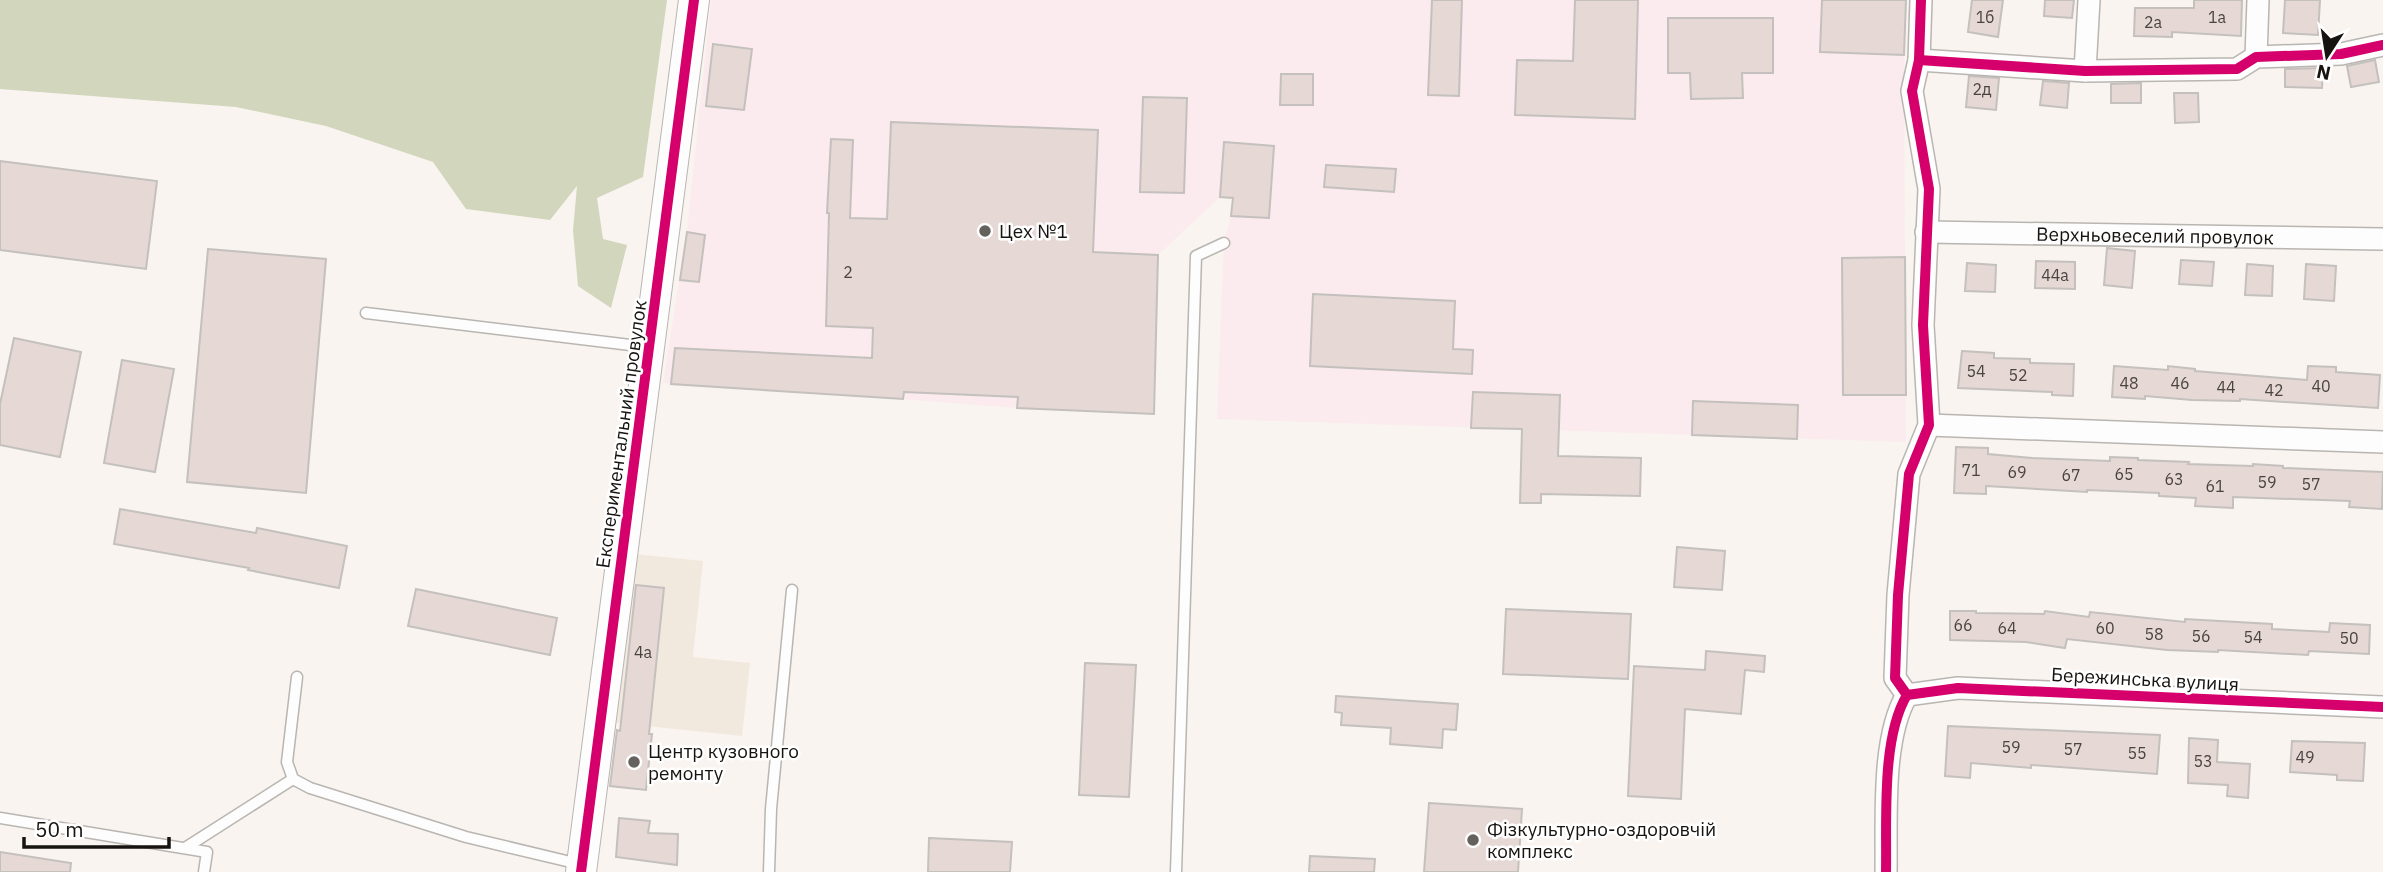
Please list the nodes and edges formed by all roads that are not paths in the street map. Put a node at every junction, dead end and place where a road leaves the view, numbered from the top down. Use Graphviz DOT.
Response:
graph roads {
  1 [pos="694,0"];
  2 [pos="1921,0"];
  3 [pos="2089,0"];
  4 [pos="2258,0"];
  5 [pos="2383,44"];
  6 [pos="2256,57"];
  7 [pos="1919,60"];
  8 [pos="2085,71"];
  9 [pos="1926,232"];
  10 [pos="2383,239"];
  11 [pos="1224,243"];
  12 [pos="366,313"];
  13 [pos="650,347"];
  14 [pos="1929,425"];
  15 [pos="2383,442"];
  16 [pos="792,590"];
  17 [pos="297,677"];
  18 [pos="1907,695"];
  19 [pos="2383,707"];
  20 [pos="293,779"];
  21 [pos="0,818"];
  22 [pos="185,848"];
  23 [pos="581,868"];
  24 [pos="204,872"];
  25 [pos="769,872"];
  26 [pos="1176,872"];
  27 [pos="1886,872"];
  1 -- 13 [label="street, Експериментальний провулок"];
  2 -- 7 [label="street"];
  3 -- 8 [label="street"];
  4 -- 6 [label="street"];
  5 -- 6 [label="street"];
  6 -- 8 [label="street"];
  7 -- 8 [label="street"];
  7 -- 9 [label="street"];
  9 -- 10 [label="street, Верхньовеселий провулок"];
  9 -- 14 [label="street"];
  11 -- 26 [label="lane"];
  12 -- 13 [label="lane"];
  13 -- 23 [label="street, Експериментальний провулок"];
  14 -- 15 [label="street"];
  14 -- 18 [label="street"];
  16 -- 25 [label="lane"];
  17 -- 20 [label="lane"];
  18 -- 19 [label="street, Бережинська вулиця"];
  18 -- 27 [label="street"];
  20 -- 22 [label="lane"];
  20 -- 23 [label="lane"];
  21 -- 22 [label="lane"];
  22 -- 24 [label="lane"];
}
